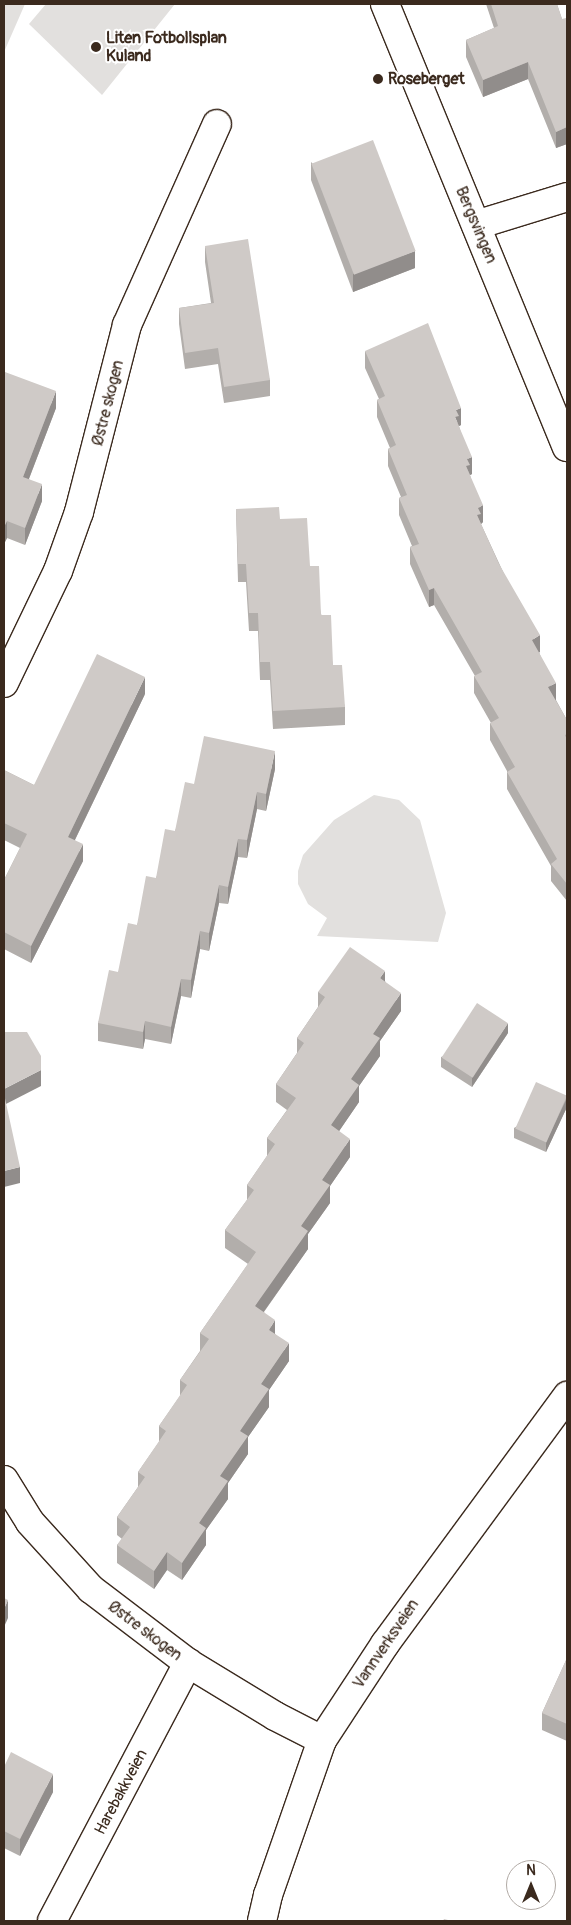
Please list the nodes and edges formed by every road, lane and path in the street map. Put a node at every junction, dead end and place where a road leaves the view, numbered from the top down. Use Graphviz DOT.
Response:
graph roads {
  1 [pos="385,4"];
  2 [pos="217,124"];
  3 [pos="567,197"];
  4 [pos="476,225"];
  5 [pos="567,447"];
  6 [pos="4,683"];
  7 [pos="567,1396"];
  8 [pos="4,1480"];
  9 [pos="188,1663"];
  10 [pos="322,1740"];
  11 [pos="52,1921"];
  12 [pos="262,1921"];
  1 -- 4 [label="street, Bergsvingen"];
  2 -- 6 [label="street, Østre skogen"];
  3 -- 4 [label="street"];
  4 -- 5 [label="street, Bergsvingen"];
  7 -- 10 [label="street, Vannverksveien"];
  8 -- 9 [label="street, Østre skogen"];
  9 -- 10 [label="street, Østre skogen"];
  9 -- 11 [label="street, Harebakkveien"];
  10 -- 12 [label="street, Vannverksveien"];
}
